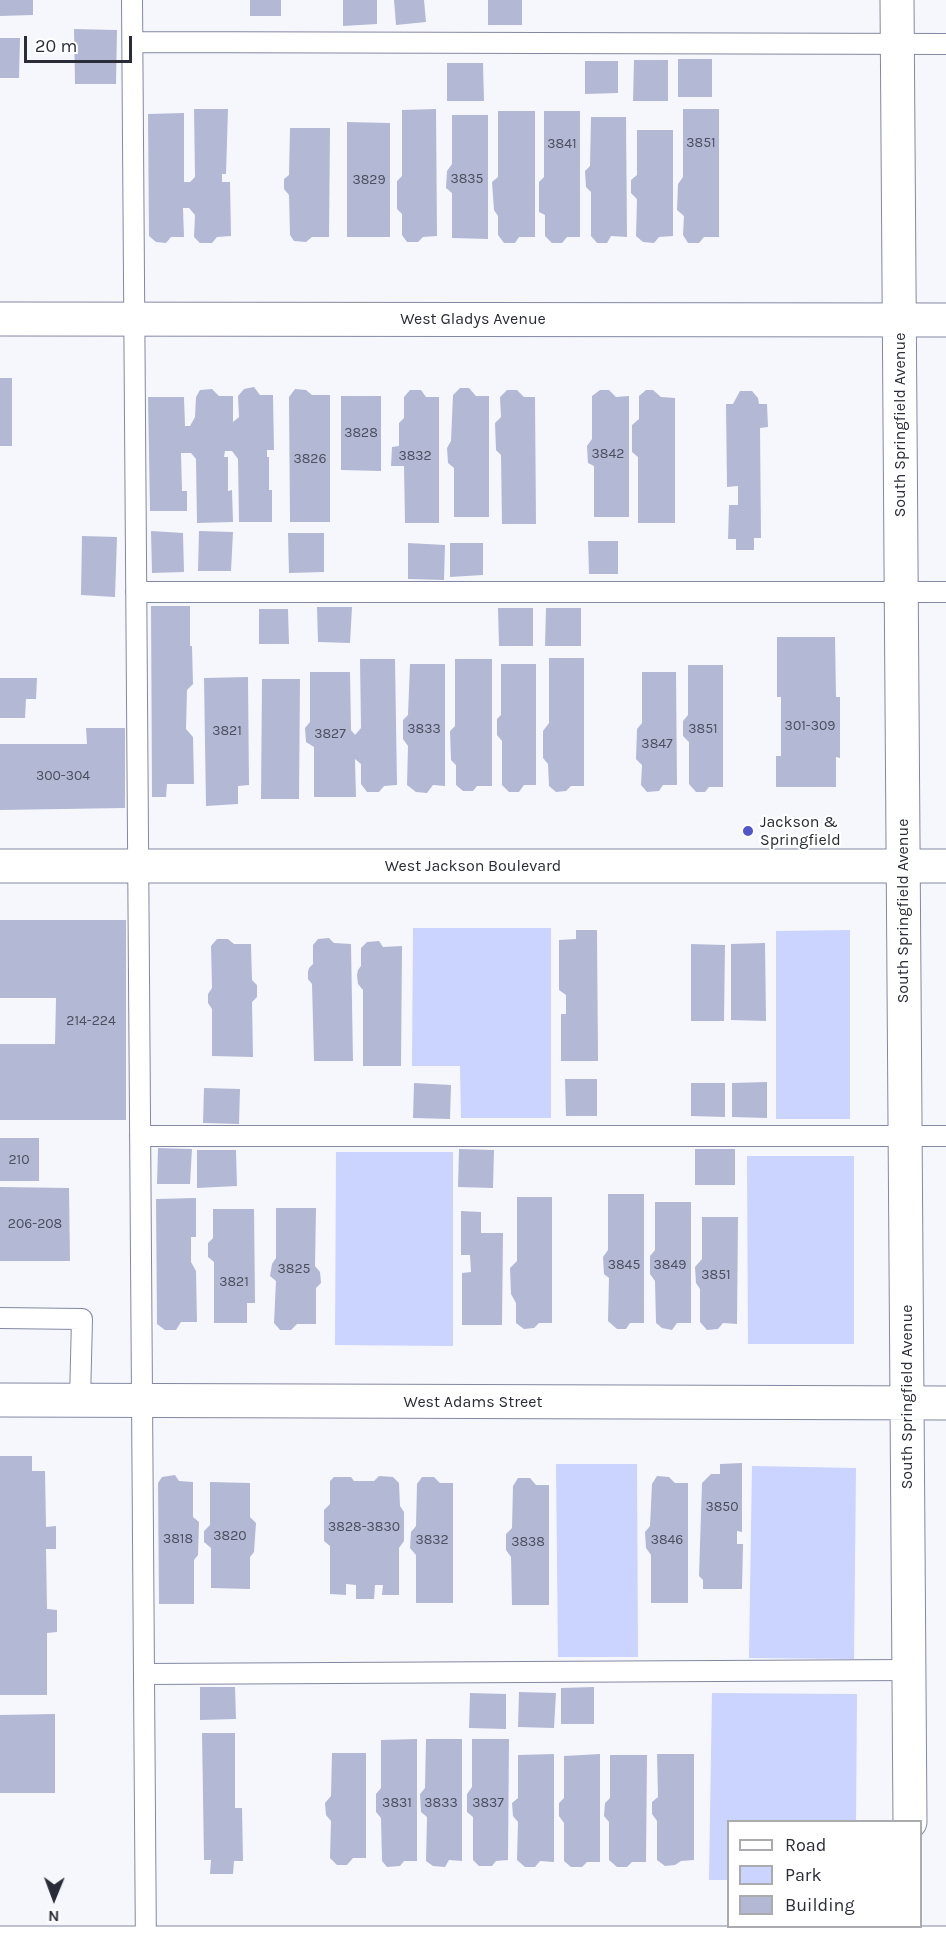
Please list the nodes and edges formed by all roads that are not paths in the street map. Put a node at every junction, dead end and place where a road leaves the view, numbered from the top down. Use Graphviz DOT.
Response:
graph roads {
  1 [pos="132,0"];
  2 [pos="897,0"];
  3 [pos="133,42"];
  4 [pos="897,44"];
  5 [pos="946,44"];
  6 [pos="0,319"];
  7 [pos="134,319"];
  8 [pos="899,320"];
  9 [pos="946,320"];
  10 [pos="136,592"];
  11 [pos="901,592"];
  12 [pos="946,592"];
  13 [pos="138,865"];
  14 [pos="0,866"];
  15 [pos="903,866"];
  16 [pos="946,866"];
  17 [pos="140,1136"];
  18 [pos="905,1136"];
  19 [pos="946,1136"];
  20 [pos="0,1318"];
  21 [pos="0,1400"];
  22 [pos="80,1400"];
  23 [pos="142,1401"];
  24 [pos="907,1403"];
  25 [pos="946,1403"];
  26 [pos="909,1670"];
  27 [pos="144,1674"];
  28 [pos="910,1820"];
  29 [pos="911,1940"];
  30 [pos="0,1943"];
  31 [pos="946,1943"];
  32 [pos="146,1948"];
  1 -- 3 [label="lane"];
  2 -- 4 [label="street, South Springfield Avenue"];
  3 -- 4 [label="lane"];
  3 -- 7 [label="lane"];
  4 -- 5 [label="lane"];
  4 -- 8 [label="street, South Springfield Avenue"];
  6 -- 7 [label="street, West Gladys Avenue"];
  7 -- 8 [label="street, West Gladys Avenue"];
  7 -- 10 [label="lane"];
  8 -- 9 [label="street, West Gladys Avenue"];
  8 -- 11 [label="street, South Springfield Avenue"];
  10 -- 11 [label="lane"];
  10 -- 13 [label="lane"];
  11 -- 12 [label="lane"];
  11 -- 15 [label="street, South Springfield Avenue"];
  13 -- 14 [label="street, West Jackson Boulevard"];
  13 -- 15 [label="street, West Jackson Boulevard"];
  13 -- 17 [label="lane"];
  15 -- 16 [label="street, West Jackson Boulevard"];
  15 -- 18 [label="street, South Springfield Avenue"];
  17 -- 18 [label="lane"];
  17 -- 23 [label="lane"];
  18 -- 19 [label="lane"];
  18 -- 24 [label="street, South Springfield Avenue"];
  20 -- 22 [label="lane"];
  21 -- 22 [label="street, West Adams Street"];
  22 -- 23 [label="street, West Adams Street"];
  23 -- 24 [label="street, West Adams Street"];
  23 -- 27 [label="lane"];
  24 -- 25 [label="street, West Adams Street"];
  24 -- 26 [label="street, South Springfield Avenue"];
  26 -- 27 [label="lane"];
  26 -- 28 [label="street, South Springfield Avenue"];
  27 -- 32 [label="lane"];
  29 -- 31 [label="street"];
  29 -- 32 [label="street"];
  30 -- 32 [label="street"];
}
